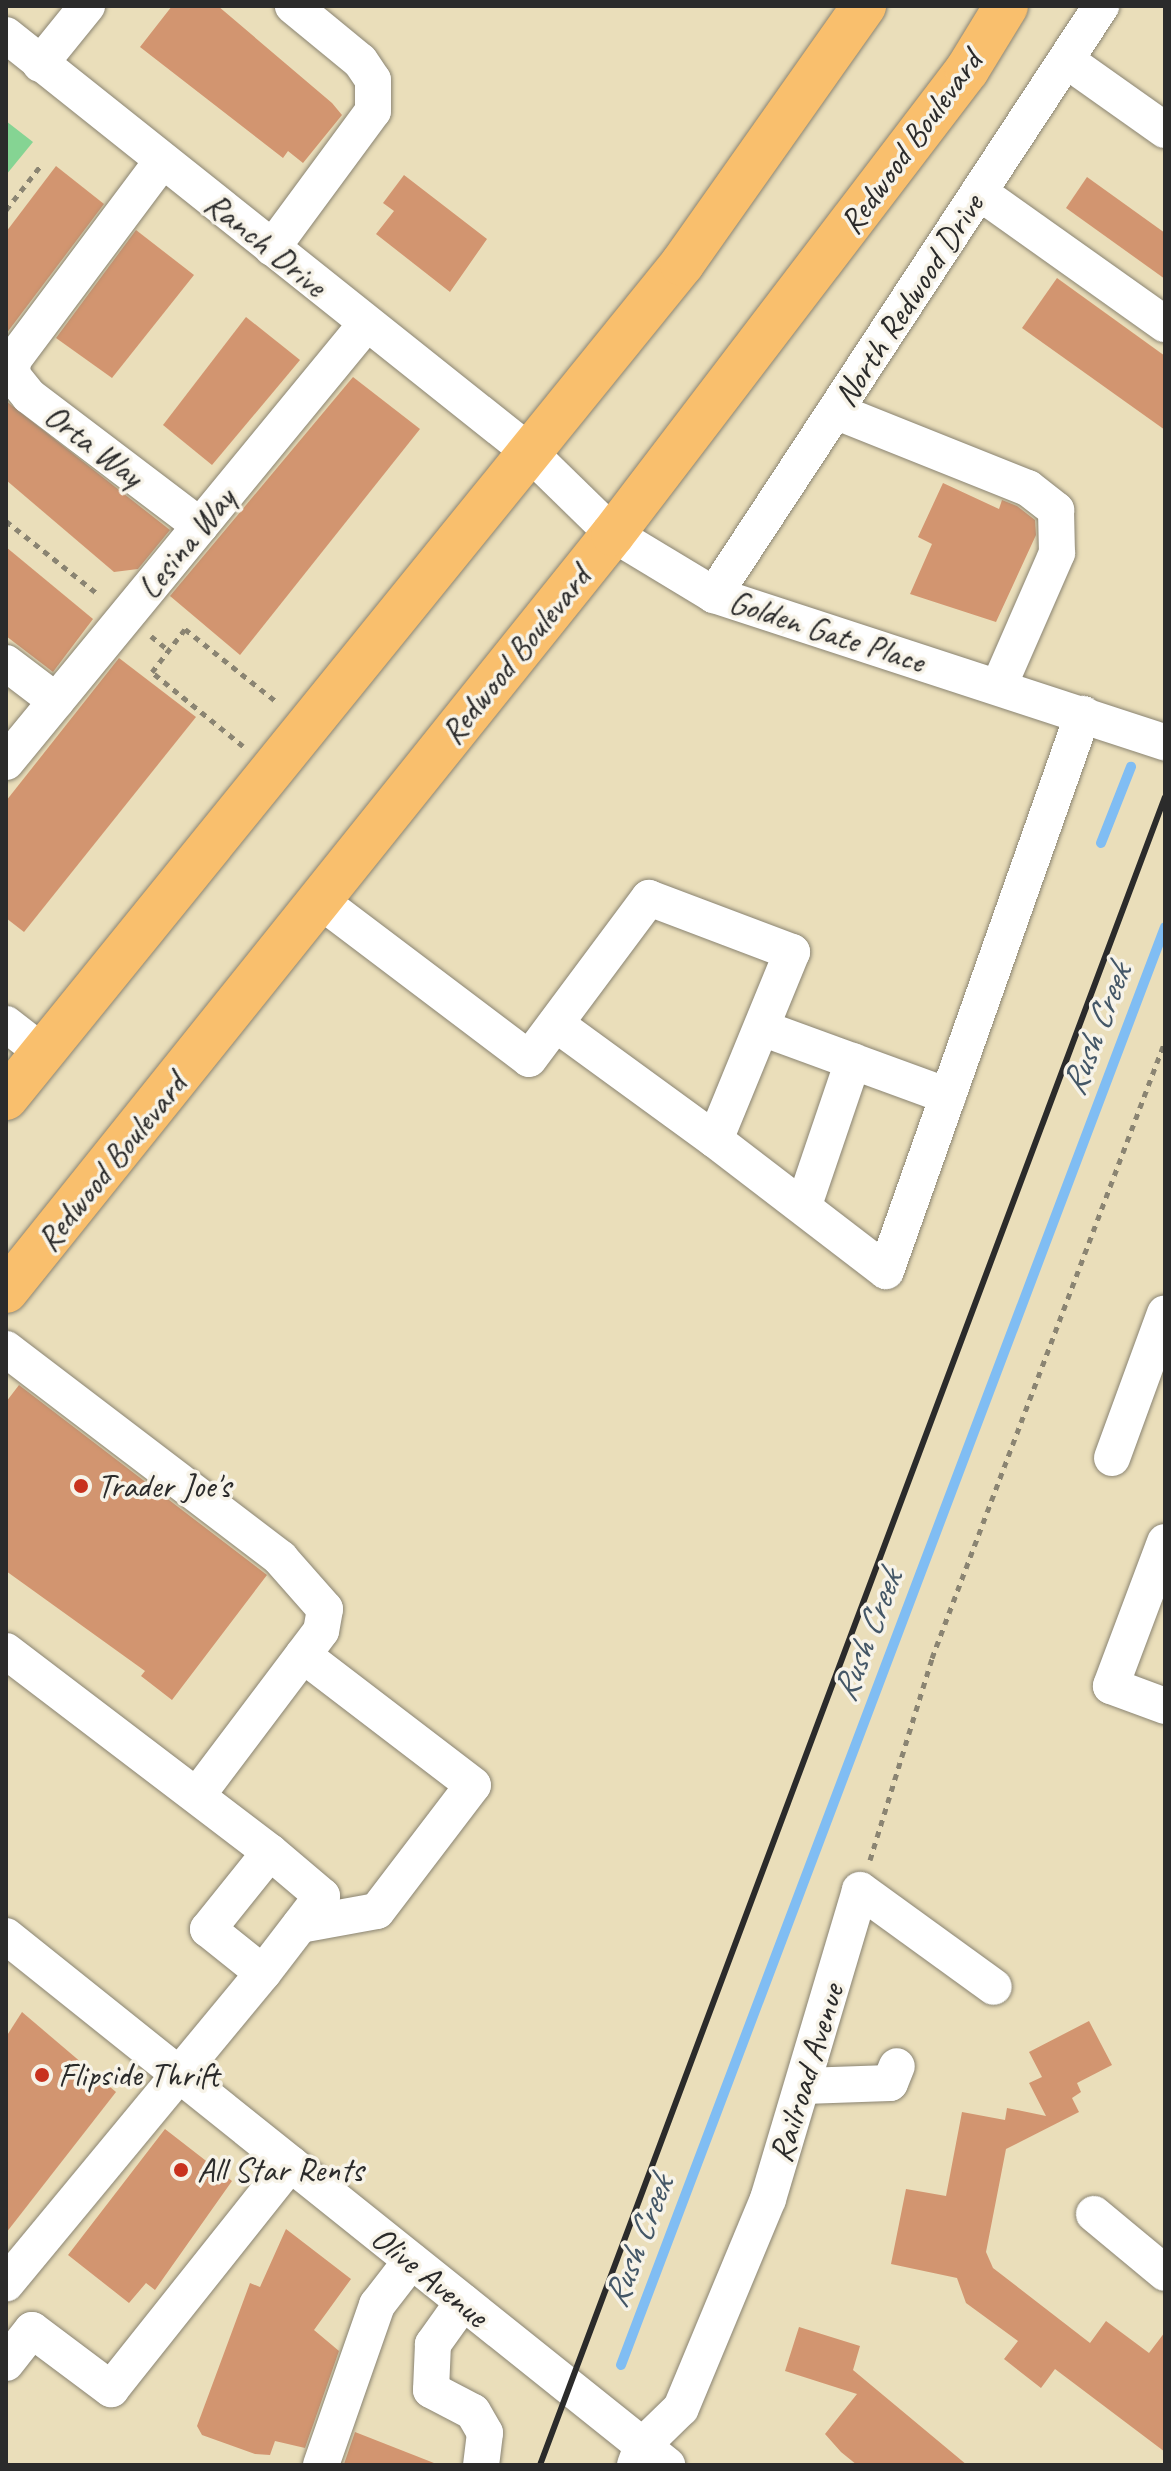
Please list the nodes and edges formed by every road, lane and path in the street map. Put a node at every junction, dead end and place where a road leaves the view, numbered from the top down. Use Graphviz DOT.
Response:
graph roads {
  1 [pos="87,6"];
  2 [pos="293,6"];
  3 [pos="864,6"];
  4 [pos="1006,6"];
  5 [pos="1101,6"];
  6 [pos="6,35"];
  7 [pos="1066,60"];
  8 [pos="40,64"];
  9 [pos="1165,130"];
  10 [pos="162,161"];
  11 [pos="42,164"];
  12 [pos="979,192"];
  13 [pos="6,210"];
  14 [pos="272,248"];
  15 [pos="366,324"];
  16 [pos="1165,324"];
  17 [pos="835,411"];
  18 [pos="528,451"];
  19 [pos="6,521"];
  20 [pos="200,526"];
  21 [pos="613,534"];
  22 [pos="714,595"];
  23 [pos="125,616"];
  24 [pos="169,650"];
  25 [pos="6,663"];
  26 [pos="999,686"];
  27 [pos="56,701"];
  28 [pos="1083,714"];
  29 [pos="307,725"];
  30 [pos="1165,742"];
  31 [pos="6,762"];
  32 [pos="271,770"];
  33 [pos="319,900"];
  34 [pos="6,1024"];
  35 [pos="556,1024"];
  36 [pos="762,1028"];
  37 [pos="1165,1041"];
  38 [pos="42,1052"];
  39 [pos="853,1061"];
  40 [pos="948,1096"];
  41 [pos="6,1098"];
  42 [pos="715,1140"];
  43 [pos="804,1205"];
  44 [pos="6,1291"];
  45 [pos="1165,1313"];
  46 [pos="6,1349"];
  47 [pos="1112,1458"];
  48 [pos="1165,1542"];
  49 [pos="6,1651"];
  50 [pos="303,1655"];
  51 [pos="1165,1706"];
  52 [pos="198,1794"];
  53 [pos="270,1852"];
  54 [pos="860,1890"];
  55 [pos="300,1925"];
  56 [pos="6,1936"];
  57 [pos="263,1973"];
  58 [pos="994,1987"];
  59 [pos="897,2066"];
  60 [pos="183,2078"];
  61 [pos="804,2086"];
  62 [pos="290,2164"];
  63 [pos="1094,2214"];
  64 [pos="411,2261"];
  65 [pos="1165,2273"];
  66 [pos="6,2284"];
  67 [pos="463,2302"];
  68 [pos="6,2363"];
  69 [pos="648,2459"];
  70 [pos="321,2465"];
  71 [pos="481,2465"];
  1 -- 8 [label="street"];
  2 -- 14 [label="street"];
  3 -- 18 [label="main road"];
  4 -- 21 [label="main road, Redwood Boulevard"];
  5 -- 7 [label="street, North Redwood Drive"];
  6 -- 8 [label="street, Ranch Drive"];
  7 -- 9 [label="street"];
  7 -- 12 [label="street, North Redwood Drive"];
  8 -- 10 [label="street, Ranch Drive"];
  10 -- 14 [label="street, Ranch Drive"];
  10 -- 20 [label="street, Orta Way"];
  11 -- 13 [label="path"];
  12 -- 16 [label="street"];
  12 -- 17 [label="street, North Redwood Drive"];
  14 -- 15 [label="street, Ranch Drive"];
  15 -- 18 [label="street, Ranch Drive"];
  15 -- 20 [label="street, Lesina Way"];
  17 -- 22 [label="street, North Redwood Drive"];
  17 -- 26 [label="street"];
  18 -- 21 [label="street, Golden Gate Place"];
  18 -- 29 [label="main road"];
  19 -- 23 [label="path"];
  20 -- 23 [label="street, Lesina Way"];
  21 -- 22 [label="street, Golden Gate Place"];
  21 -- 33 [label="main road, Redwood Boulevard"];
  22 -- 26 [label="street, Golden Gate Place"];
  23 -- 24 [label="path"];
  23 -- 27 [label="street, Lesina Way"];
  24 -- 29 [label="path"];
  24 -- 32 [label="path"];
  25 -- 27 [label="street"];
  26 -- 28 [label="street, Golden Gate Place"];
  27 -- 31 [label="street, Lesina Way"];
  28 -- 30 [label="street, Golden Gate Place"];
  28 -- 40 [label="street"];
  29 -- 32 [label="main road"];
  32 -- 38 [label="main road"];
  33 -- 35 [label="street"];
  33 -- 44 [label="main road, Redwood Boulevard"];
  34 -- 38 [label="street"];
  35 -- 36 [label="street"];
  35 -- 42 [label="street"];
  36 -- 39 [label="street"];
  36 -- 42 [label="street"];
  37 -- 54 [label="path"];
  38 -- 41 [label="main road"];
  39 -- 40 [label="street"];
  39 -- 43 [label="street"];
  40 -- 43 [label="street"];
  42 -- 43 [label="street"];
  45 -- 47 [label="street"];
  46 -- 50 [label="street"];
  48 -- 51 [label="street"];
  49 -- 52 [label="street"];
  50 -- 52 [label="street"];
  50 -- 55 [label="street"];
  52 -- 53 [label="street"];
  53 -- 55 [label="street"];
  53 -- 57 [label="street"];
  54 -- 58 [label="street"];
  54 -- 61 [label="street, Railroad Avenue"];
  55 -- 57 [label="street"];
  56 -- 60 [label="street, Olive Avenue"];
  57 -- 60 [label="street"];
  59 -- 61 [label="street"];
  60 -- 62 [label="street, Olive Avenue"];
  60 -- 66 [label="street"];
  61 -- 69 [label="street, Railroad Avenue"];
  62 -- 64 [label="street, Olive Avenue"];
  62 -- 68 [label="street"];
  63 -- 65 [label="street"];
  64 -- 67 [label="street, Olive Avenue"];
  64 -- 70 [label="street"];
  67 -- 69 [label="street, Olive Avenue"];
  67 -- 71 [label="street"];
}
